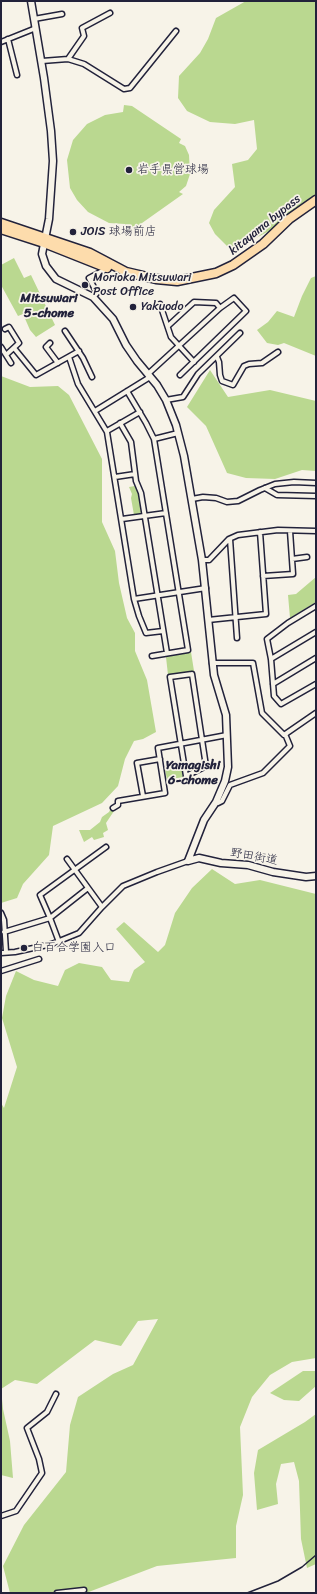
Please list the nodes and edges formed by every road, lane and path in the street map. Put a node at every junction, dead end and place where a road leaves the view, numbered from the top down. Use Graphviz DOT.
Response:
graph roads {
  1 [pos="31,1"];
  2 [pos="110,13"];
  3 [pos="62,14"];
  4 [pos="34,19"];
  5 [pos="36,28"];
  6 [pos="176,31"];
  7 [pos="8,39"];
  8 [pos="1,42"];
  9 [pos="68,59"];
  10 [pos="42,61"];
  11 [pos="17,75"];
  12 [pos="316,200"];
  13 [pos="316,204"];
  14 [pos="1,223"];
  15 [pos="1,229"];
  16 [pos="45,240"];
  17 [pos="108,268"];
  18 [pos="93,297"];
  19 [pos="160,304"];
  20 [pos="220,308"];
  21 [pos="168,326"];
  22 [pos="5,329"];
  23 [pos="65,331"];
  24 [pos="240,333"];
  25 [pos="50,343"];
  26 [pos="180,346"];
  27 [pos="1,347"];
  28 [pos="14,348"];
  29 [pos="79,352"];
  30 [pos="278,352"];
  31 [pos="6,354"];
  32 [pos="217,356"];
  33 [pos="68,357"];
  34 [pos="194,362"];
  35 [pos="11,363"];
  36 [pos="58,363"];
  37 [pos="180,375"];
  38 [pos="149,376"];
  39 [pos="92,377"];
  40 [pos="128,391"];
  41 [pos="166,400"];
  42 [pos="94,411"];
  43 [pos="140,412"];
  44 [pos="120,423"];
  45 [pos="107,431"];
  46 [pos="178,433"];
  47 [pos="154,439"];
  48 [pos="135,474"];
  49 [pos="115,477"];
  50 [pos="316,482"];
  51 [pos="265,488"];
  52 [pos="316,496"];
  53 [pos="192,499"];
  54 [pos="166,513"];
  55 [pos="144,516"];
  56 [pos="122,520"];
  57 [pos="290,531"];
  58 [pos="316,531"];
  59 [pos="260,532"];
  60 [pos="230,539"];
  61 [pos="307,558"];
  62 [pos="292,559"];
  63 [pos="202,560"];
  64 [pos="263,576"];
  65 [pos="206,588"];
  66 [pos="179,592"];
  67 [pos="158,595"];
  68 [pos="134,599"];
  69 [pos="316,607"];
  70 [pos="236,617"];
  71 [pos="208,620"];
  72 [pos="163,631"];
  73 [pos="316,632"];
  74 [pos="237,638"];
  75 [pos="167,653"];
  76 [pos="152,656"];
  77 [pos="316,658"];
  78 [pos="271,659"];
  79 [pos="212,663"];
  80 [pos="273,684"];
  81 [pos="316,684"];
  82 [pos="316,713"];
  83 [pos="285,734"];
  84 [pos="227,735"];
  85 [pos="202,739"];
  86 [pos="181,744"];
  87 [pos="160,759"];
  88 [pos="143,796"];
  89 [pos="216,802"];
  90 [pos="113,808"];
  91 [pos="106,847"];
  92 [pos="67,859"];
  93 [pos="188,861"];
  94 [pos="74,870"];
  95 [pos="316,876"];
  96 [pos="88,888"];
  97 [pos="102,907"];
  98 [pos="1,914"];
  99 [pos="50,918"];
  100 [pos="2,920"];
  101 [pos="4,932"];
  102 [pos="59,942"];
  103 [pos="3,953"];
  104 [pos="39,959"];
  105 [pos="1,971"];
  106 [pos="56,1394"];
  107 [pos="1,1516"];
  108 [pos="84,1590"];
  109 [pos="57,1593"];
  1 -- 4 [label="street"];
  2 -- 9 [label="street"];
  3 -- 4 [label="street"];
  4 -- 5 [label="street"];
  5 -- 7 [label="street"];
  5 -- 10 [label="street"];
  6 -- 9 [label="street"];
  7 -- 8 [label="street"];
  7 -- 11 [label="street"];
  9 -- 10 [label="street"];
  10 -- 16 [label="street"];
  12 -- 16 [label="highway, kitayama bypass"];
  13 -- 17 [label="highway, kitayama bypass"];
  14 -- 16 [label="highway, kitayama bypass"];
  15 -- 16 [label="highway, kitayama bypass"];
  16 -- 17 [label="highway, kitayama bypass"];
  16 -- 18 [label="street"];
  17 -- 18 [label="street"];
  18 -- 38 [label="street"];
  19 -- 21 [label="street"];
  20 -- 21 [label="street"];
  20 -- 26 [label="street"];
  20 -- 34 [label="street"];
  21 -- 26 [label="street"];
  22 -- 28 [label="street"];
  23 -- 29 [label="street"];
  24 -- 32 [label="street"];
  25 -- 36 [label="street"];
  26 -- 34 [label="street"];
  26 -- 38 [label="street"];
  27 -- 31 [label="street"];
  28 -- 31 [label="street"];
  28 -- 36 [label="street"];
  29 -- 33 [label="street"];
  29 -- 39 [label="street"];
  30 -- 32 [label="street"];
  31 -- 35 [label="street"];
  32 -- 41 [label="street"];
  33 -- 36 [label="street"];
  33 -- 42 [label="street"];
  34 -- 37 [label="street"];
  38 -- 40 [label="street"];
  38 -- 41 [label="street"];
  40 -- 42 [label="street"];
  40 -- 43 [label="street"];
  41 -- 46 [label="street"];
  42 -- 45 [label="street"];
  43 -- 44 [label="street"];
  43 -- 47 [label="street"];
  44 -- 45 [label="street"];
  44 -- 48 [label="street"];
  45 -- 49 [label="street"];
  46 -- 47 [label="street"];
  46 -- 53 [label="street"];
  47 -- 54 [label="street"];
  48 -- 49 [label="street"];
  48 -- 55 [label="street"];
  49 -- 56 [label="street"];
  50 -- 51 [label="street"];
  51 -- 52 [label="street"];
  51 -- 53 [label="street"];
  53 -- 63 [label="street"];
  54 -- 55 [label="street"];
  54 -- 66 [label="street"];
  55 -- 56 [label="street"];
  55 -- 67 [label="street"];
  56 -- 68 [label="street"];
  57 -- 58 [label="street"];
  57 -- 59 [label="street"];
  57 -- 62 [label="street"];
  59 -- 60 [label="street"];
  59 -- 64 [label="street"];
  60 -- 63 [label="street"];
  60 -- 70 [label="street"];
  61 -- 62 [label="street"];
  62 -- 64 [label="street"];
  63 -- 65 [label="street"];
  64 -- 70 [label="street"];
  65 -- 66 [label="street"];
  65 -- 71 [label="street"];
  66 -- 67 [label="street"];
  66 -- 75 [label="street"];
  67 -- 68 [label="street"];
  67 -- 72 [label="street"];
  68 -- 72 [label="street"];
  69 -- 78 [label="street"];
  70 -- 71 [label="street"];
  70 -- 74 [label="street"];
  71 -- 79 [label="street"];
  72 -- 75 [label="street"];
  73 -- 78 [label="street"];
  75 -- 76 [label="street"];
  77 -- 80 [label="street"];
  78 -- 80 [label="street"];
  79 -- 83 [label="street"];
  79 -- 84 [label="street"];
  80 -- 81 [label="street"];
  82 -- 83 [label="street"];
  83 -- 89 [label="street"];
  84 -- 85 [label="street"];
  84 -- 89 [label="street"];
  85 -- 86 [label="street"];
  85 -- 86 [label="street"];
  85 -- 86 [label="street"];
  86 -- 87 [label="street"];
  87 -- 88 [label="street"];
  87 -- 88 [label="street"];
  88 -- 90 [label="street"];
  89 -- 93 [label="street"];
  91 -- 94 [label="street"];
  92 -- 94 [label="street"];
  93 -- 95 [label="street, 野田街道"];
  93 -- 97 [label="street"];
  94 -- 96 [label="street"];
  94 -- 99 [label="street"];
  96 -- 97 [label="street"];
  96 -- 99 [label="street"];
  97 -- 102 [label="street"];
  98 -- 100 [label="street"];
  99 -- 101 [label="street"];
  99 -- 102 [label="street"];
  100 -- 101 [label="street"];
  101 -- 103 [label="street"];
  102 -- 103 [label="street"];
  104 -- 105 [label="street"];
  106 -- 107 [label="street"];
  108 -- 109 [label="street"];
}
